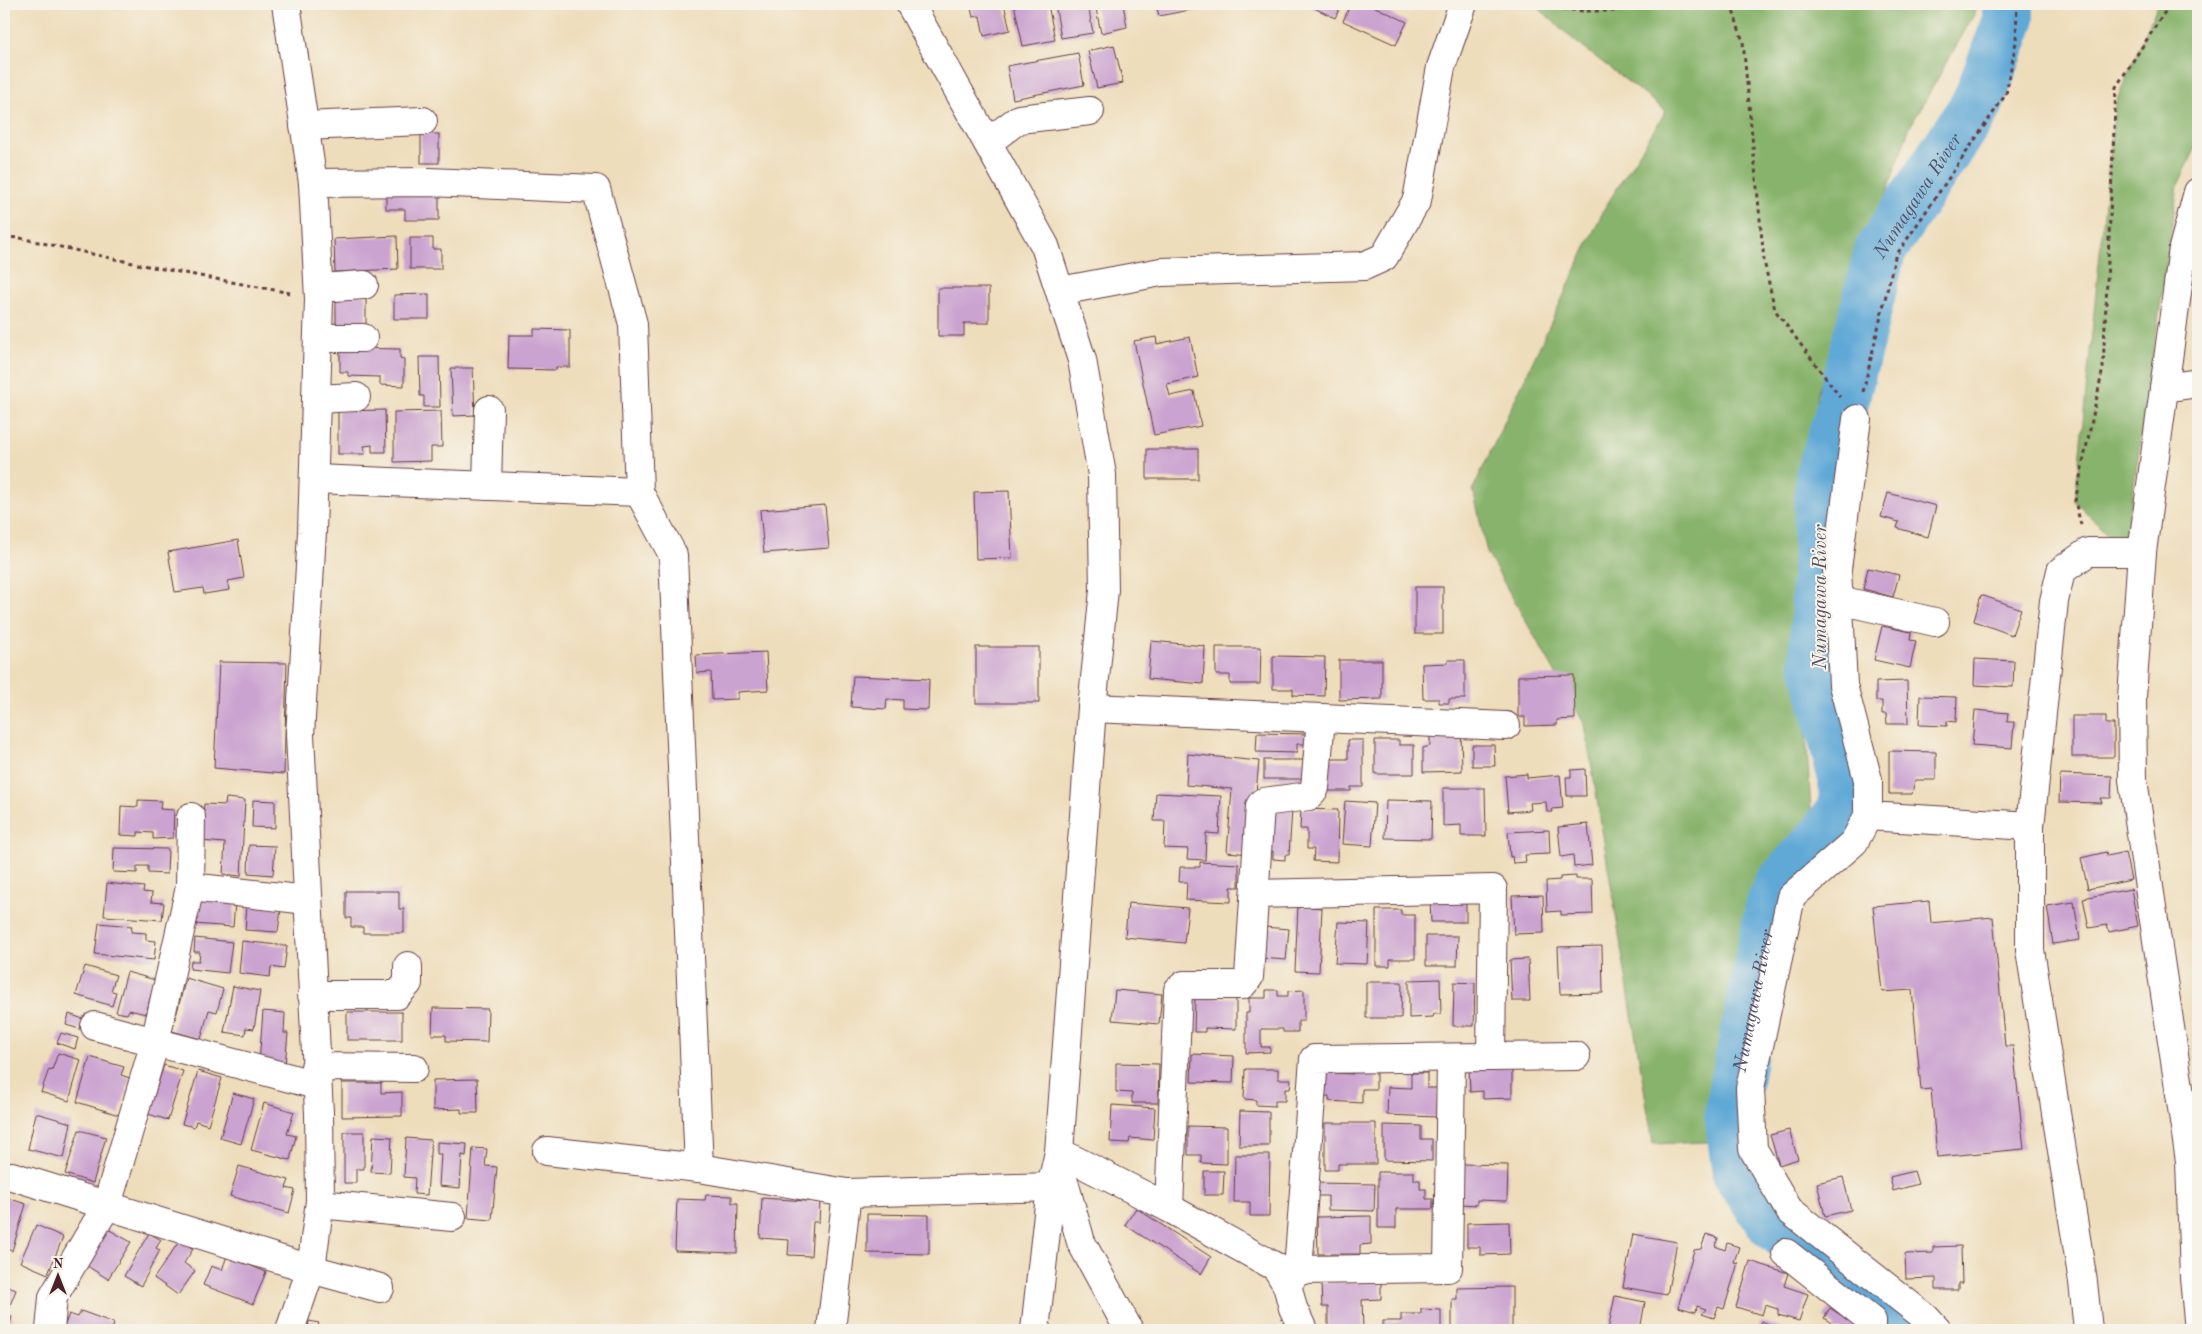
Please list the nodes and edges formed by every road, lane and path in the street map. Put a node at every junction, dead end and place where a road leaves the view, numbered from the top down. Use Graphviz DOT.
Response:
graph roads {
  1 [pos="286,4"];
  2 [pos="910,4"];
  3 [pos="1464,4"];
  4 [pos="1540,4"];
  5 [pos="1631,4"];
  6 [pos="1731,4"];
  7 [pos="2017,4"];
  8 [pos="2170,4"];
  9 [pos="1090,111"];
  10 [pos="423,121"];
  11 [pos="304,126"];
  12 [pos="988,142"];
  13 [pos="313,183"];
  14 [pos="2198,192"];
  15 [pos="4,237"];
  16 [pos="364,285"];
  17 [pos="1060,291"];
  18 [pos="319,294"];
  19 [pos="318,338"];
  20 [pos="363,338"];
  21 [pos="2198,383"];
  22 [pos="2164,388"];
  23 [pos="1837,393"];
  24 [pos="356,397"];
  25 [pos="317,399"];
  26 [pos="489,410"];
  27 [pos="1857,419"];
  28 [pos="314,479"];
  29 [pos="487,486"];
  30 [pos="638,492"];
  31 [pos="2088,552"];
  32 [pos="2142,552"];
  33 [pos="1839,600"];
  34 [pos="1935,622"];
  35 [pos="1092,708"];
  36 [pos="1321,718"];
  37 [pos="1506,726"];
  38 [pos="1868,816"];
  39 [pos="191,817"];
  40 [pos="2030,826"];
  41 [pos="190,887"];
  42 [pos="1256,894"];
  43 [pos="308,900"];
  44 [pos="408,966"];
  45 [pos="312,995"];
  46 [pos="95,1026"];
  47 [pos="155,1042"];
  48 [pos="1576,1056"];
  49 [pos="1491,1057"];
  50 [pos="1451,1058"];
  51 [pos="414,1068"];
  52 [pos="316,1076"];
  53 [pos="547,1151"];
  54 [pos="1058,1155"];
  55 [pos="699,1168"];
  56 [pos="12,1176"];
  57 [pos="1051,1187"];
  58 [pos="847,1192"];
  59 [pos="320,1204"];
  60 [pos="107,1205"];
  61 [pos="1169,1208"];
  62 [pos="452,1217"];
  63 [pos="2195,1237"];
  64 [pos="1786,1252"];
  65 [pos="312,1269"];
  66 [pos="1293,1277"];
  67 [pos="380,1288"];
  68 [pos="2198,1320"];
  69 [pos="50,1330"];
  70 [pos="290,1330"];
  71 [pos="831,1330"];
  72 [pos="1035,1330"];
  73 [pos="1129,1330"];
  74 [pos="1303,1330"];
  75 [pos="1872,1330"];
  76 [pos="1937,1330"];
  77 [pos="2088,1330"];
  1 -- 11 [label="street"];
  2 -- 12 [label="street"];
  3 -- 17 [label="street"];
  4 -- 5 [label="path"];
  6 -- 23 [label="path"];
  7 -- 27 [label="path"];
  8 -- 31 [label="path"];
  9 -- 12 [label="street"];
  10 -- 11 [label="street"];
  11 -- 13 [label="street"];
  12 -- 17 [label="street"];
  13 -- 18 [label="street"];
  13 -- 30 [label="street"];
  14 -- 22 [label="street"];
  15 -- 18 [label="path"];
  16 -- 18 [label="street"];
  17 -- 35 [label="street"];
  18 -- 19 [label="street"];
  19 -- 20 [label="street"];
  19 -- 25 [label="street"];
  21 -- 22 [label="street"];
  22 -- 32 [label="street"];
  24 -- 25 [label="street"];
  25 -- 28 [label="street"];
  26 -- 29 [label="street"];
  27 -- 33 [label="street"];
  28 -- 29 [label="street"];
  28 -- 43 [label="street"];
  29 -- 30 [label="street"];
  30 -- 55 [label="street"];
  31 -- 32 [label="street"];
  31 -- 40 [label="street"];
  32 -- 63 [label="street"];
  33 -- 34 [label="street"];
  33 -- 38 [label="street"];
  35 -- 36 [label="street"];
  35 -- 54 [label="street"];
  36 -- 37 [label="street"];
  36 -- 42 [label="street"];
  38 -- 40 [label="street"];
  38 -- 76 [label="street"];
  39 -- 41 [label="street"];
  40 -- 77 [label="street"];
  41 -- 43 [label="street"];
  41 -- 47 [label="street"];
  42 -- 49 [label="street"];
  42 -- 61 [label="street"];
  43 -- 45 [label="street"];
  44 -- 45 [label="street"];
  45 -- 52 [label="street"];
  46 -- 47 [label="street"];
  47 -- 52 [label="street"];
  47 -- 60 [label="street"];
  48 -- 49 [label="street"];
  49 -- 50 [label="street"];
  50 -- 66 [label="street"];
  50 -- 66 [label="street"];
  51 -- 52 [label="street"];
  52 -- 59 [label="street"];
  53 -- 55 [label="street"];
  54 -- 57 [label="street"];
  54 -- 61 [label="street"];
  54 -- 73 [label="street"];
  55 -- 58 [label="street"];
  56 -- 60 [label="street"];
  57 -- 58 [label="street"];
  57 -- 72 [label="street"];
  58 -- 71 [label="street"];
  59 -- 62 [label="street"];
  59 -- 65 [label="street"];
  60 -- 65 [label="street"];
  60 -- 69 [label="street"];
  61 -- 66 [label="street"];
  63 -- 68 [label="street"];
  64 -- 75 [label="street"];
  65 -- 67 [label="street"];
  65 -- 70 [label="street"];
  66 -- 74 [label="street"];
}
